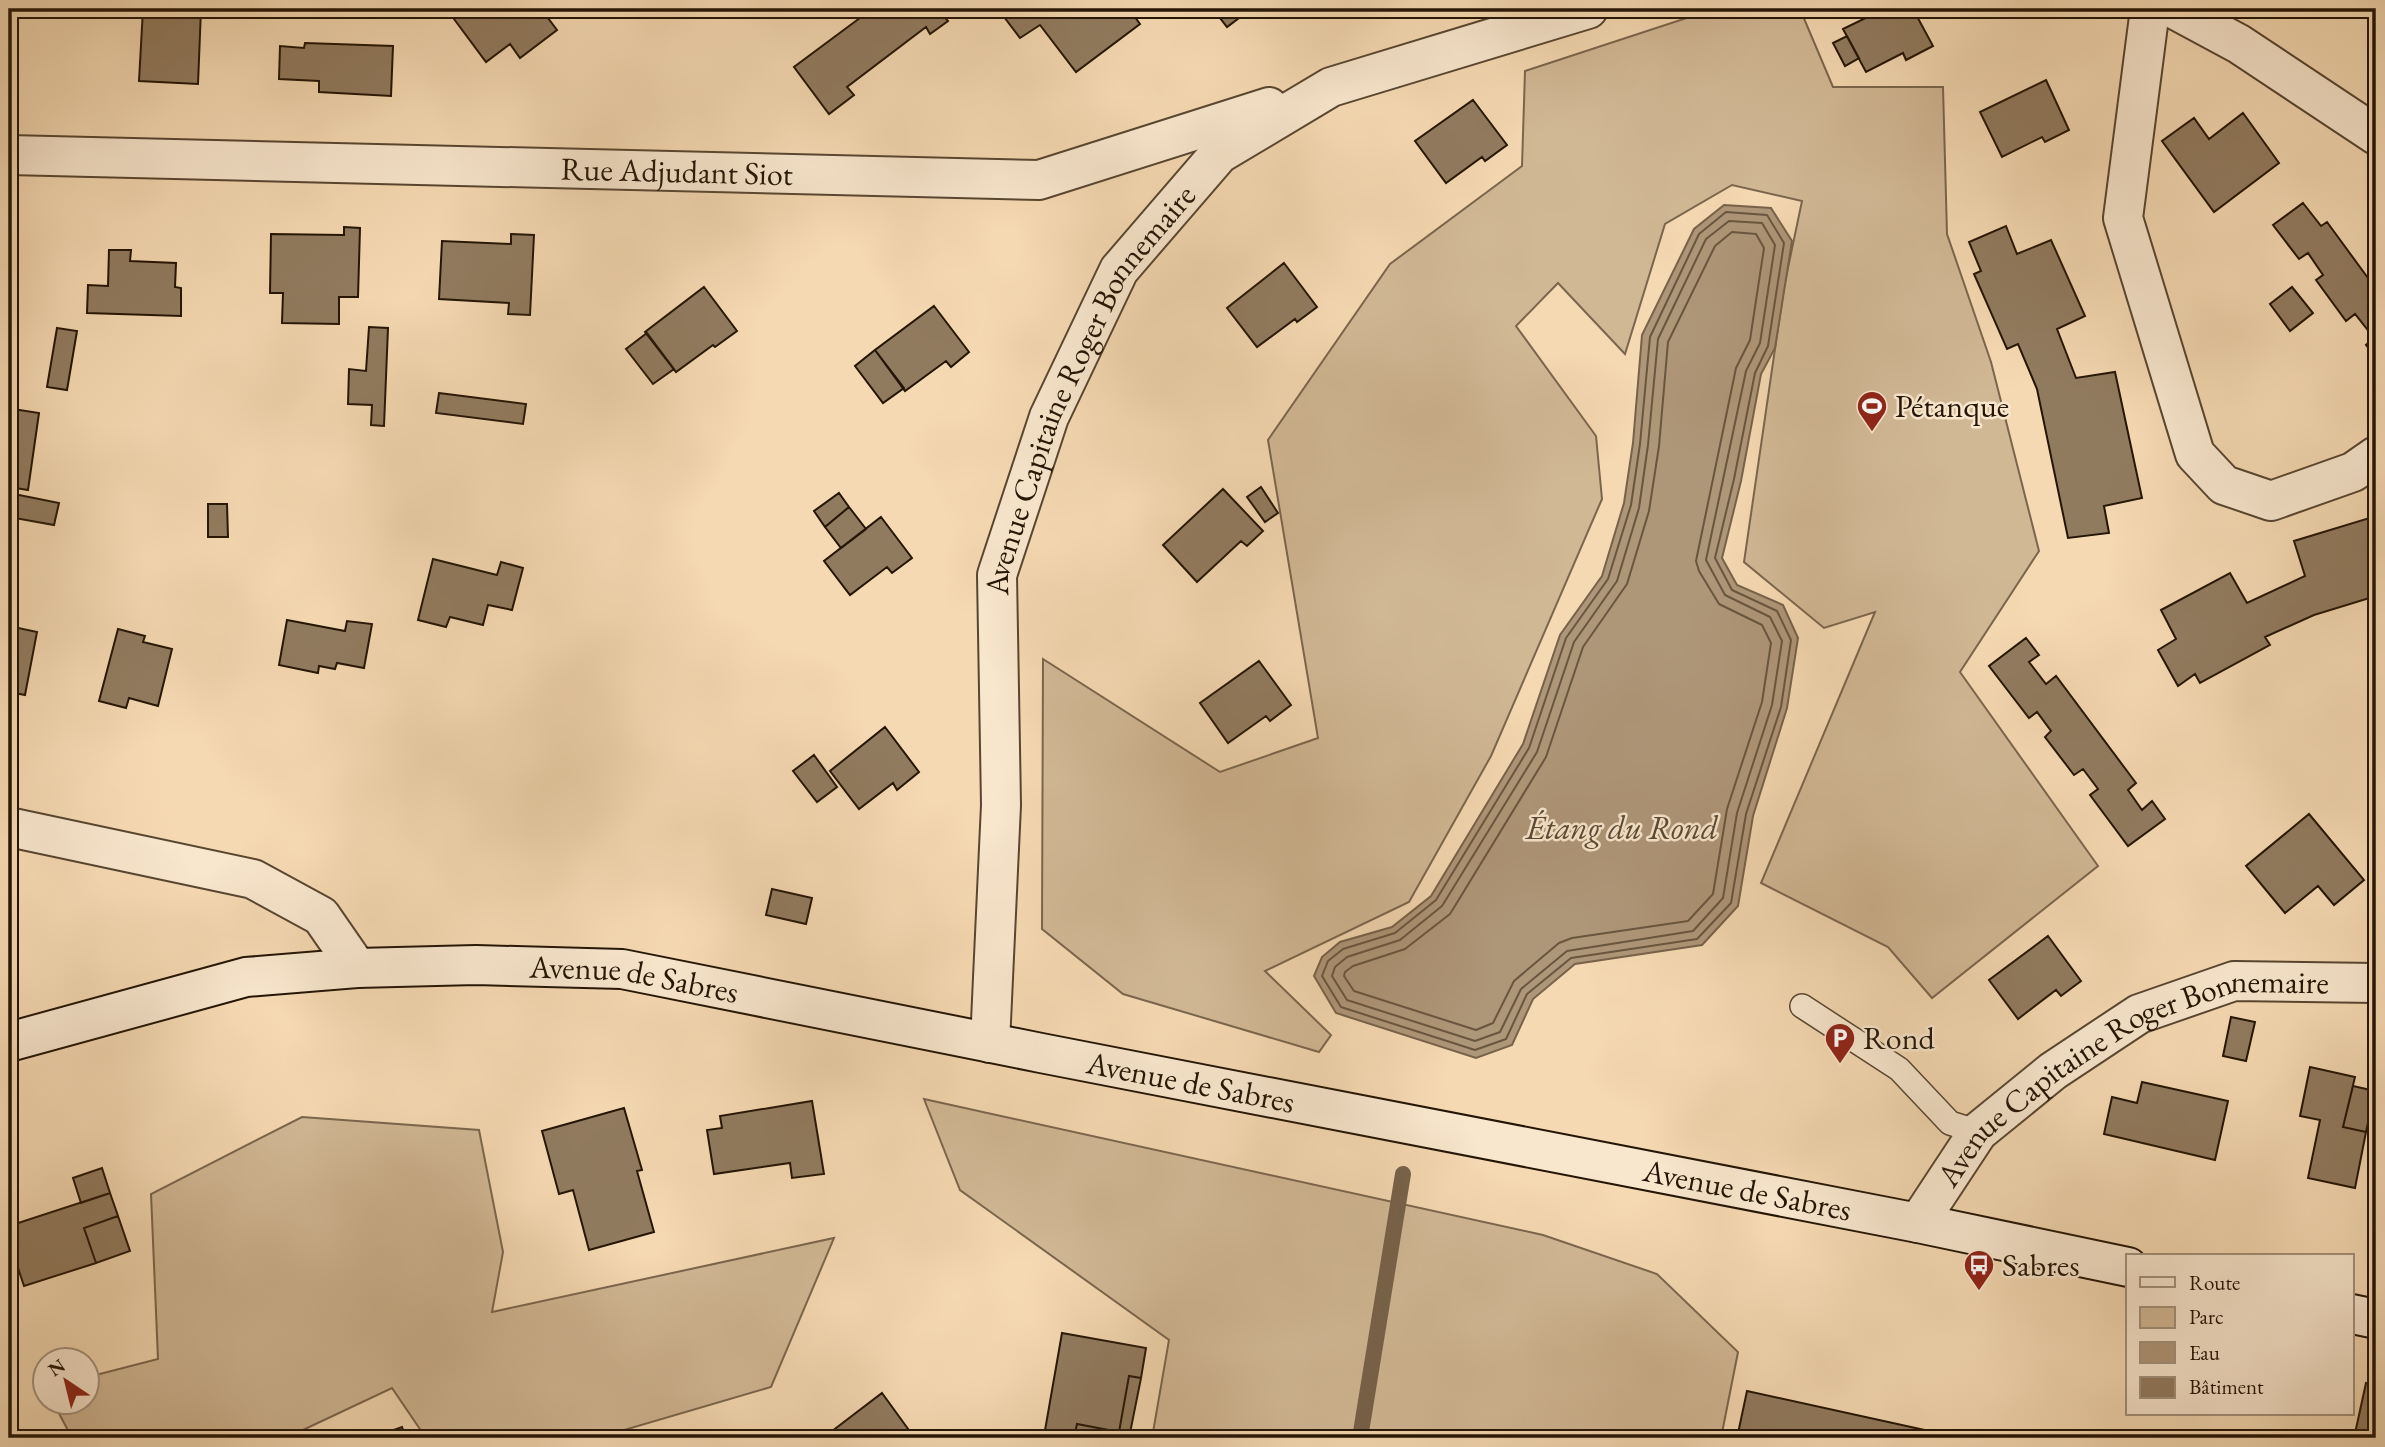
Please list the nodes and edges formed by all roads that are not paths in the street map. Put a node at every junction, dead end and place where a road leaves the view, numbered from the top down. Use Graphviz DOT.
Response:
graph roads {
  1 [pos="1588,9"];
  2 [pos="2150,9"];
  3 [pos="2174,9"];
  4 [pos="1331,87"];
  5 [pos="2376,135"];
  6 [pos="9,155"];
  7 [pos="2376,456"];
  8 [pos="9,827"];
  9 [pos="357,968"];
  10 [pos="2376,983"];
  11 [pos="1802,1006"];
  12 [pos="9,1042"];
  13 [pos="990,1043"];
  14 [pos="1978,1132"];
  15 [pos="1918,1223"];
  16 [pos="2126,1267"];
  17 [pos="2354,1314"];
  18 [pos="2376,1319"];
  1 -- 4 [label="street, Avenue Capitaine Roger Bonnemaire"];
  2 -- 7 [label="street"];
  3 -- 5 [label="street"];
  4 -- 6 [label="street, Rue Adjudant Siot"];
  4 -- 13 [label="street, Avenue Capitaine Roger Bonnemaire"];
  8 -- 9 [label="street"];
  9 -- 12 [label="street, Avenue de Sabres"];
  9 -- 13 [label="street, Avenue de Sabres"];
  10 -- 14 [label="street, Avenue Capitaine Roger Bonnemaire"];
  11 -- 14 [label="lane"];
  13 -- 15 [label="street, Avenue de Sabres"];
  14 -- 15 [label="street, Avenue Capitaine Roger Bonnemaire"];
  15 -- 16 [label="street, Avenue de Sabres"];
  17 -- 18 [label="street"];
}
